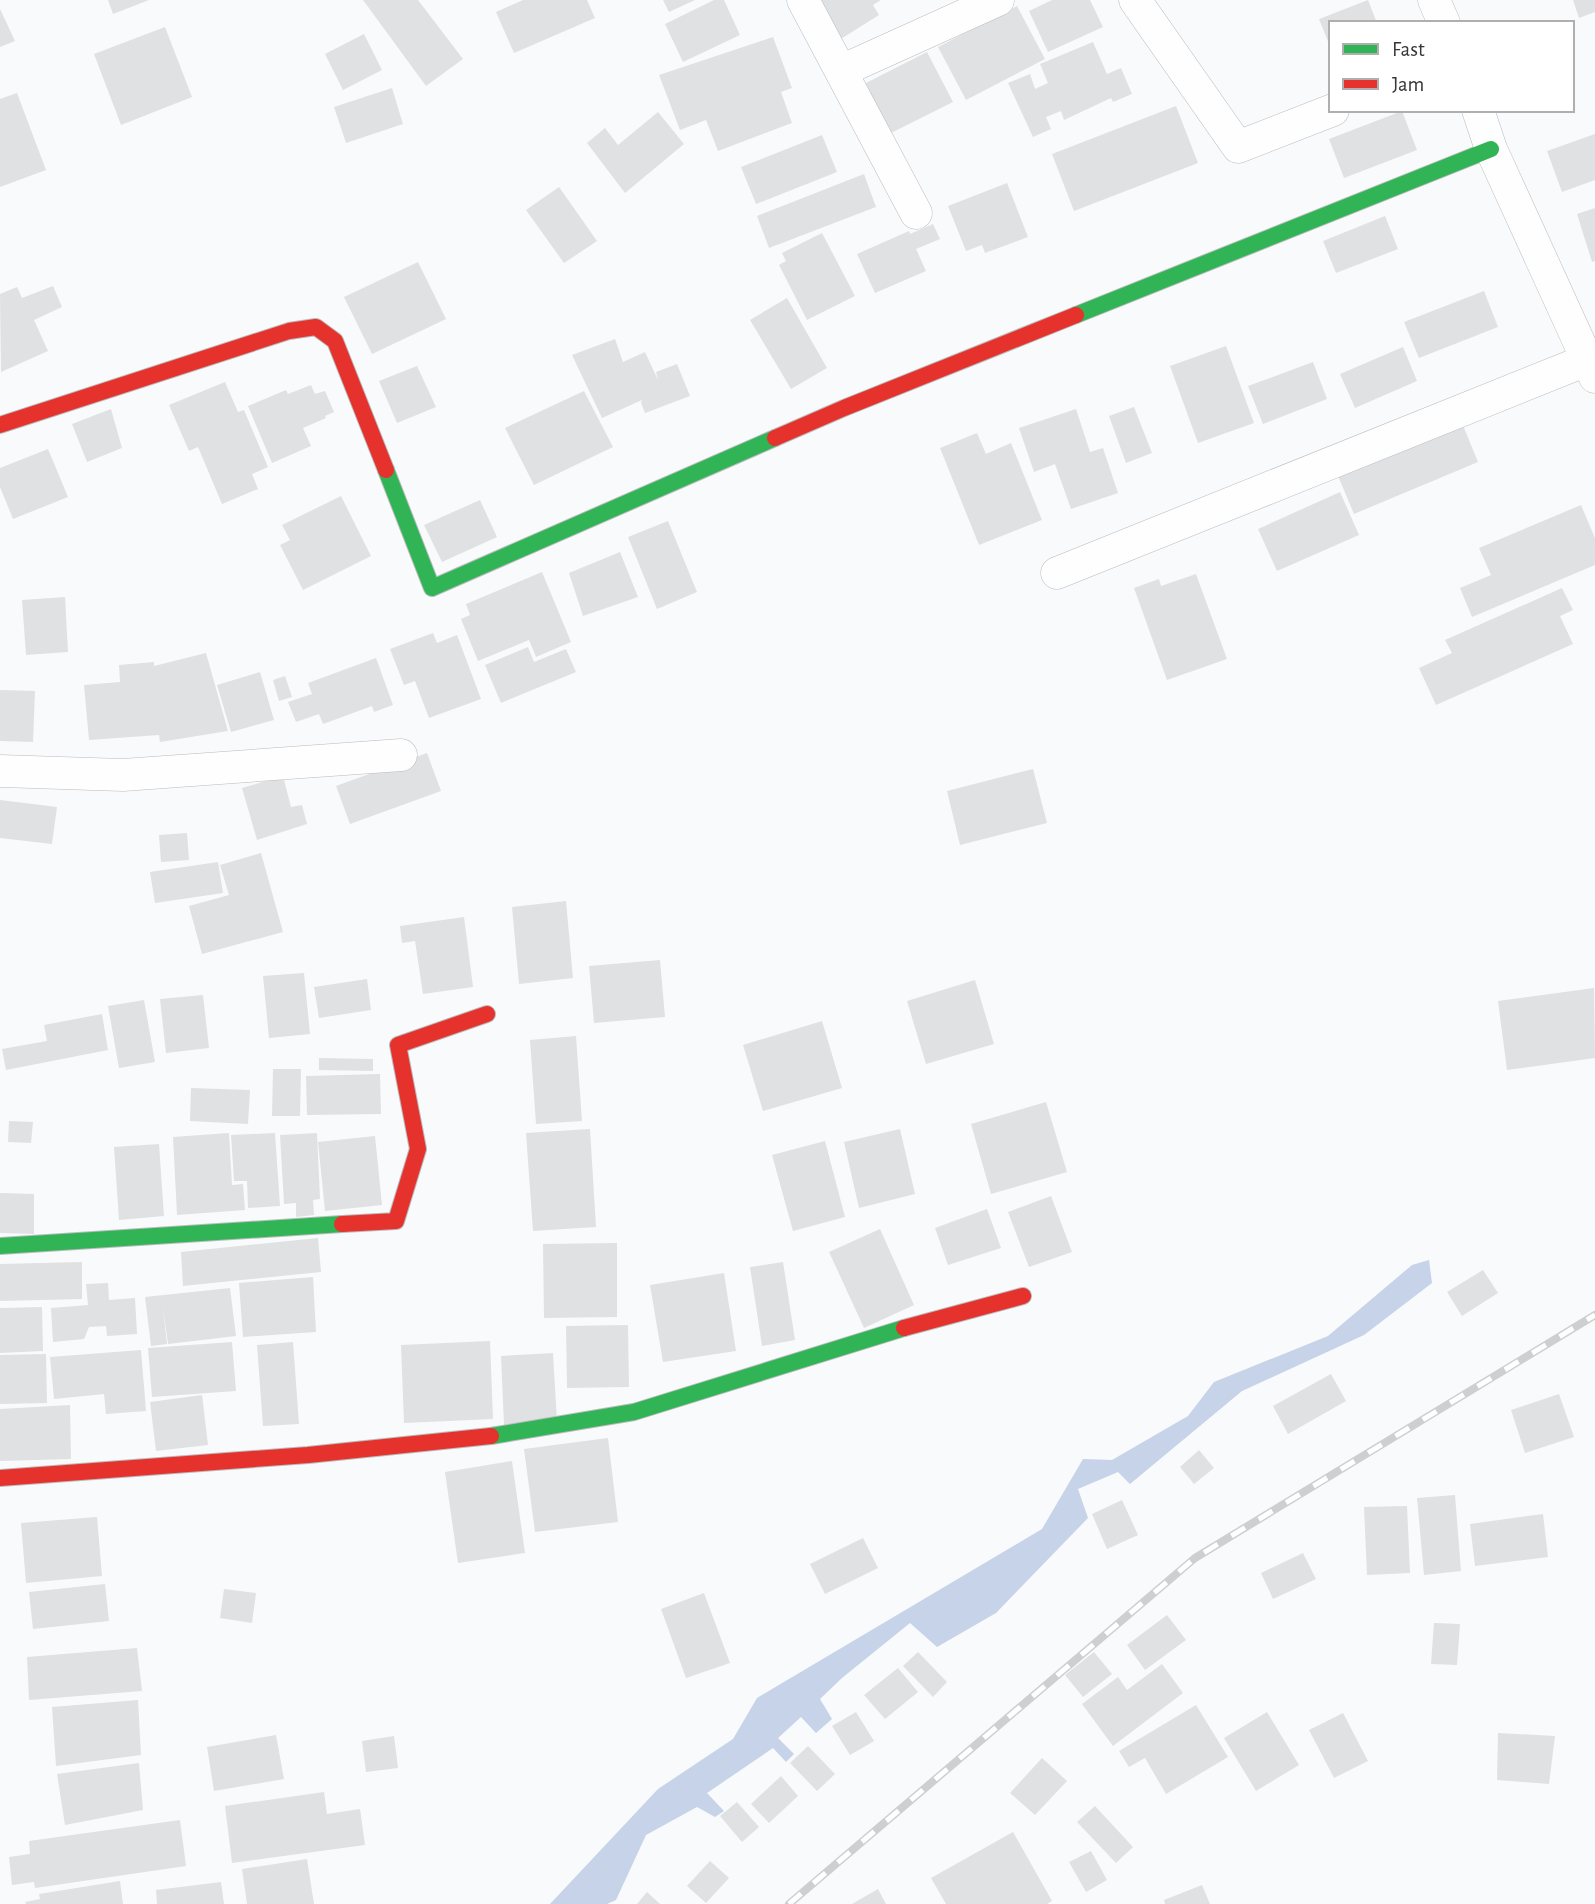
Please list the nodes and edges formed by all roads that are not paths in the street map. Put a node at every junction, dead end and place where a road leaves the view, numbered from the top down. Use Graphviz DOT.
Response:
graph roads {
  1 [pos="803,0"];
  2 [pos="998,0"];
  3 [pos="1135,0"];
  4 [pos="1434,0"];
  5 [pos="1443,21"];
  6 [pos="841,71"];
  7 [pos="1329,112"];
  8 [pos="1479,112"];
  9 [pos="1491,149"];
  10 [pos="916,214"];
  11 [pos="1591,368"];
  12 [pos="0,425"];
  13 [pos="1057,573"];
  14 [pos="401,755"];
  15 [pos="0,771"];
  16 [pos="487,1014"];
  17 [pos="0,1246"];
  18 [pos="1023,1296"];
  19 [pos="0,1478"];
  1 -- 6 [label="street"];
  2 -- 6 [label="street"];
  3 -- 7 [label="street"];
  4 -- 5 [label="street"];
  6 -- 10 [label="street"];
  8 -- 9 [label="street"];
  9 -- 11 [label="street"];
  9 -- 12 [label="street"];
  11 -- 13 [label="street"];
  14 -- 15 [label="street"];
  16 -- 17 [label="street"];
  18 -- 19 [label="street"];
}
